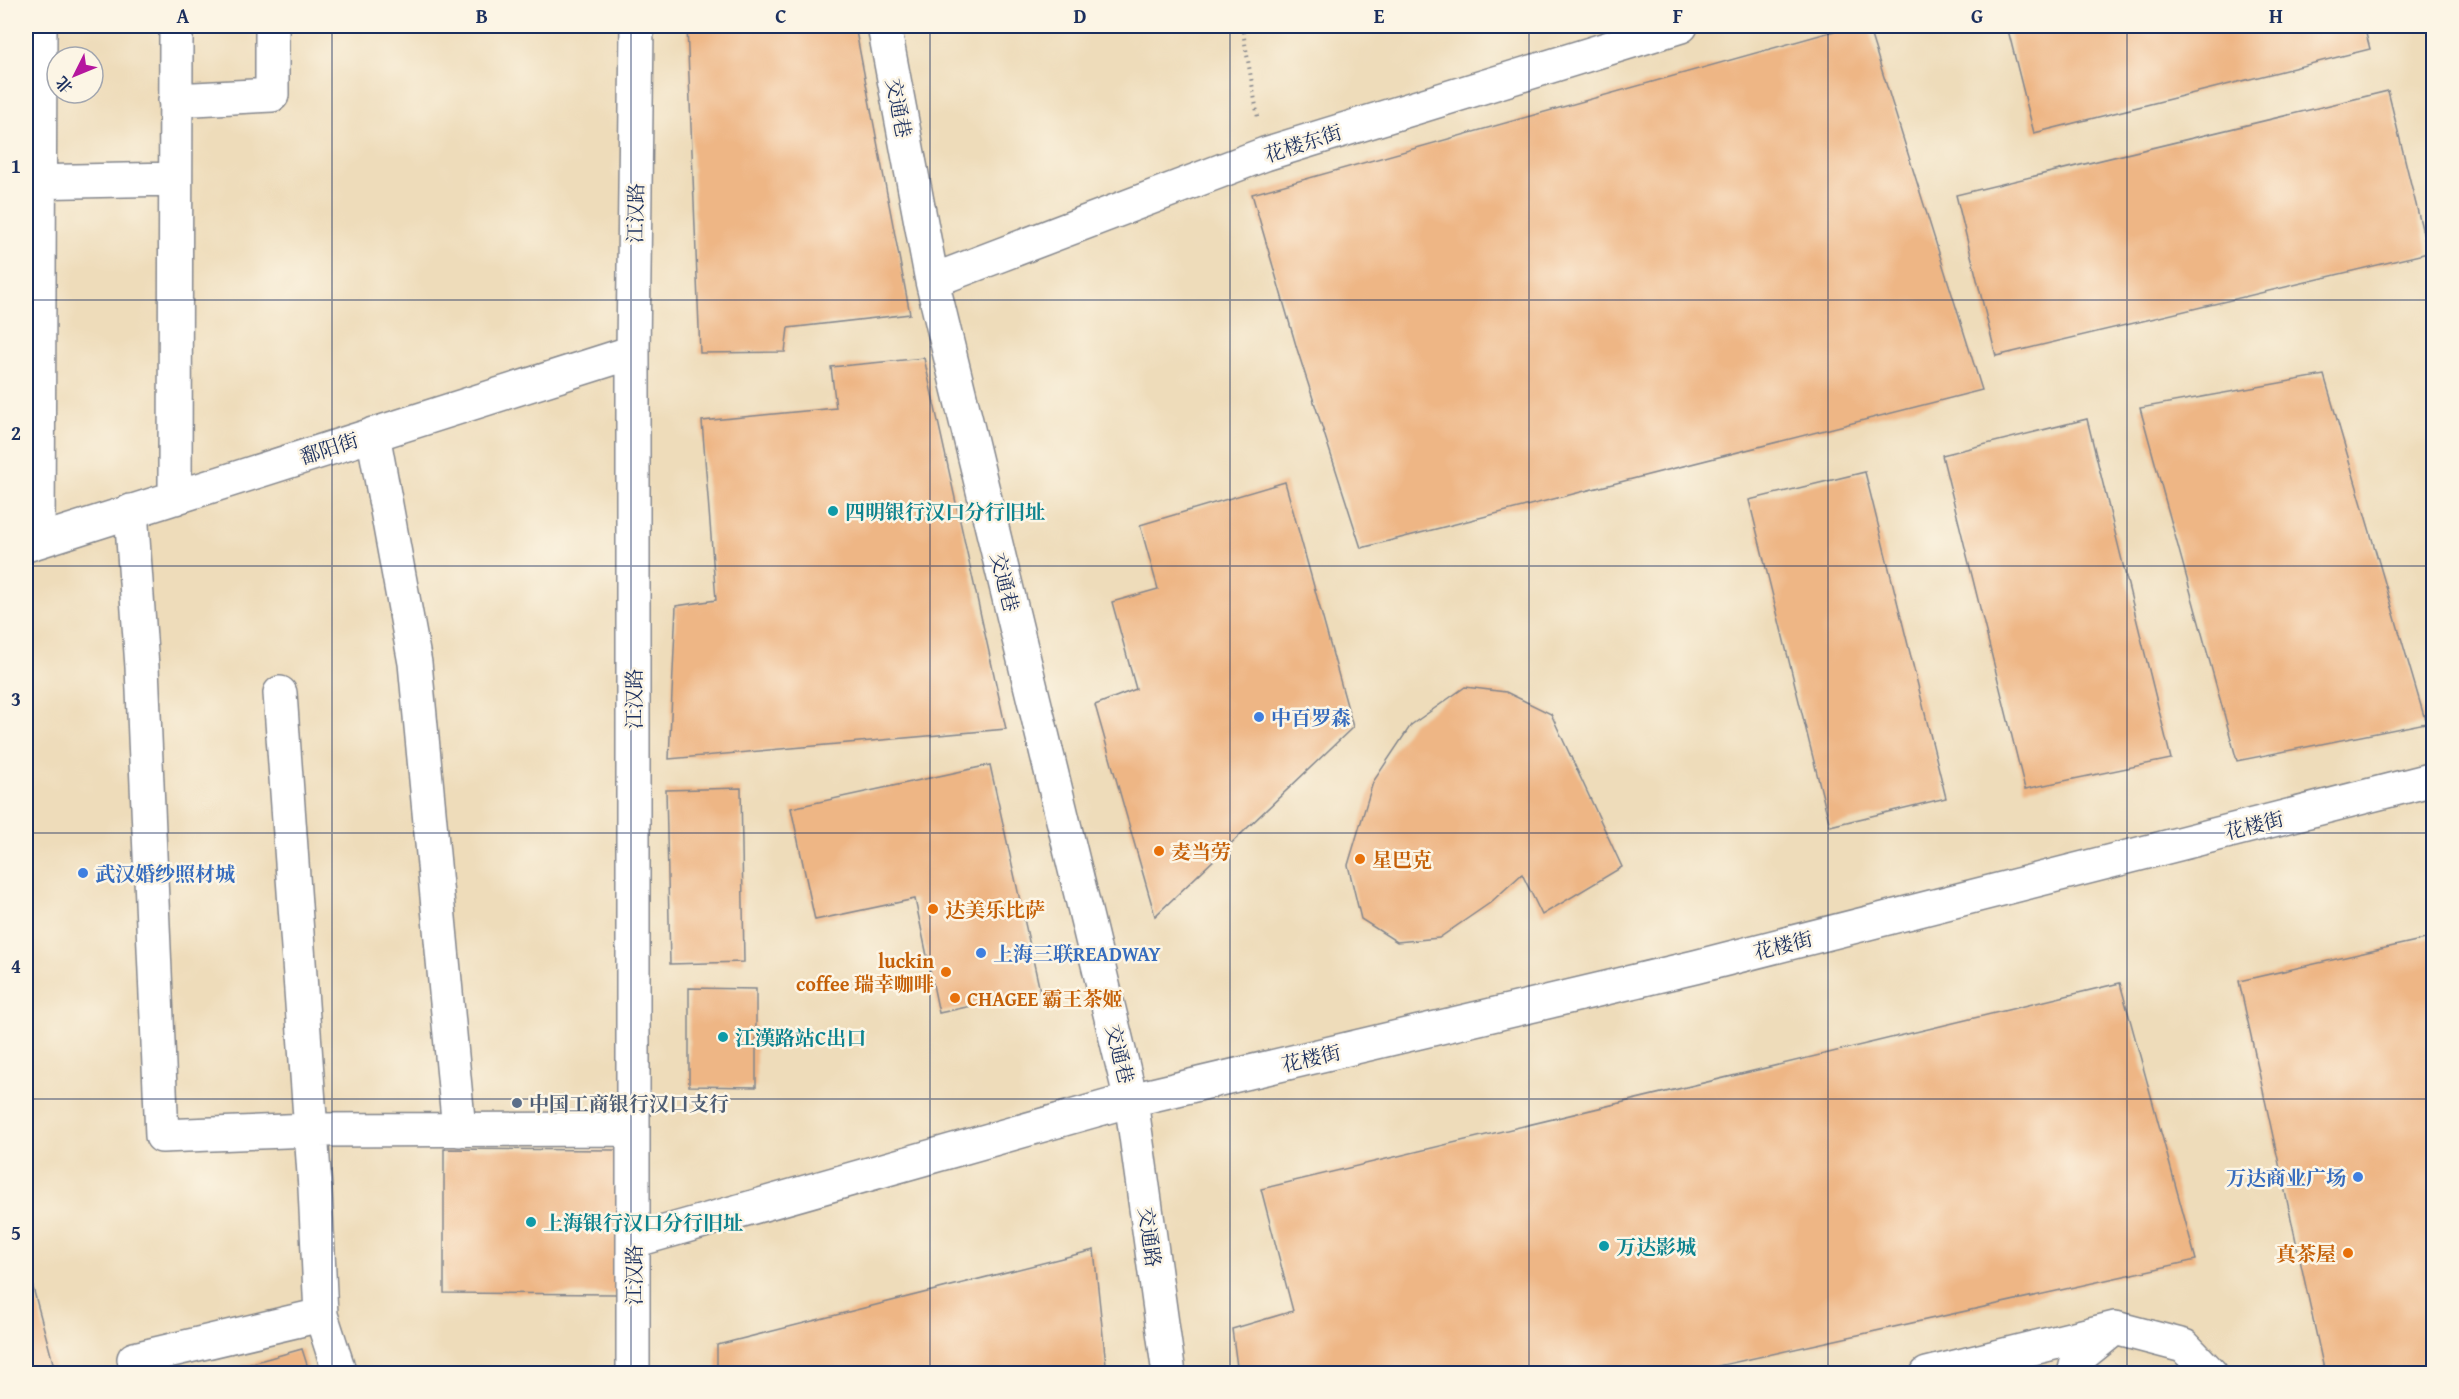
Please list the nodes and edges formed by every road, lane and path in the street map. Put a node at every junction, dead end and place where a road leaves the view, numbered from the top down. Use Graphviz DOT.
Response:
graph roads {
  1 [pos="40,26"];
  2 [pos="176,26"];
  3 [pos="272,26"];
  4 [pos="637,26"];
  5 [pos="884,26"];
  6 [pos="1242,26"];
  7 [pos="1681,26"];
  8 [pos="176,100"];
  9 [pos="1264,154"];
  10 [pos="175,179"];
  11 [pos="32,182"];
  12 [pos="932,281"];
  13 [pos="633,352"];
  14 [pos="373,434"];
  15 [pos="175,498"];
  16 [pos="131,511"];
  17 [pos="32,543"];
  18 [pos="280,693"];
  19 [pos="2433,779"];
  20 [pos="1131,1101"];
  21 [pos="633,1129"];
  22 [pos="311,1130"];
  23 [pos="459,1130"];
  24 [pos="633,1241"];
  25 [pos="321,1315"];
  26 [pos="2115,1328"];
  27 [pos="134,1359"];
  28 [pos="340,1374"];
  29 [pos="633,1374"];
  30 [pos="1168,1374"];
  31 [pos="1927,1374"];
  32 [pos="2074,1374"];
  33 [pos="2211,1374"];
  1 -- 11 [label="street"];
  2 -- 8 [label="street"];
  3 -- 8 [label="street"];
  4 -- 13 [label="street, 江汉路"];
  5 -- 12 [label="street, 交通巷"];
  6 -- 9 [label="path"];
  7 -- 9 [label="street, 花楼东街"];
  8 -- 10 [label="street"];
  9 -- 12 [label="street, 花楼东街"];
  10 -- 11 [label="street"];
  10 -- 15 [label="street"];
  11 -- 17 [label="street"];
  12 -- 20 [label="street, 交通巷"];
  13 -- 14 [label="street, 鄱阳街"];
  13 -- 21 [label="street, 江汉路"];
  14 -- 15 [label="street, 鄱阳街"];
  14 -- 23 [label="street"];
  15 -- 16 [label="street, 鄱阳街"];
  16 -- 17 [label="street, 鄱阳街"];
  16 -- 22 [label="street"];
  18 -- 22 [label="street"];
  19 -- 20 [label="street, 花楼街"];
  20 -- 24 [label="street, 花楼街"];
  20 -- 30 [label="street, 交通路"];
  21 -- 23 [label="street"];
  21 -- 24 [label="street, 江汉路"];
  22 -- 23 [label="street"];
  22 -- 25 [label="street"];
  24 -- 29 [label="street, 江汉路"];
  25 -- 27 [label="street"];
  25 -- 28 [label="street"];
  26 -- 31 [label="street"];
  26 -- 32 [label="street"];
  26 -- 33 [label="street"];
}
